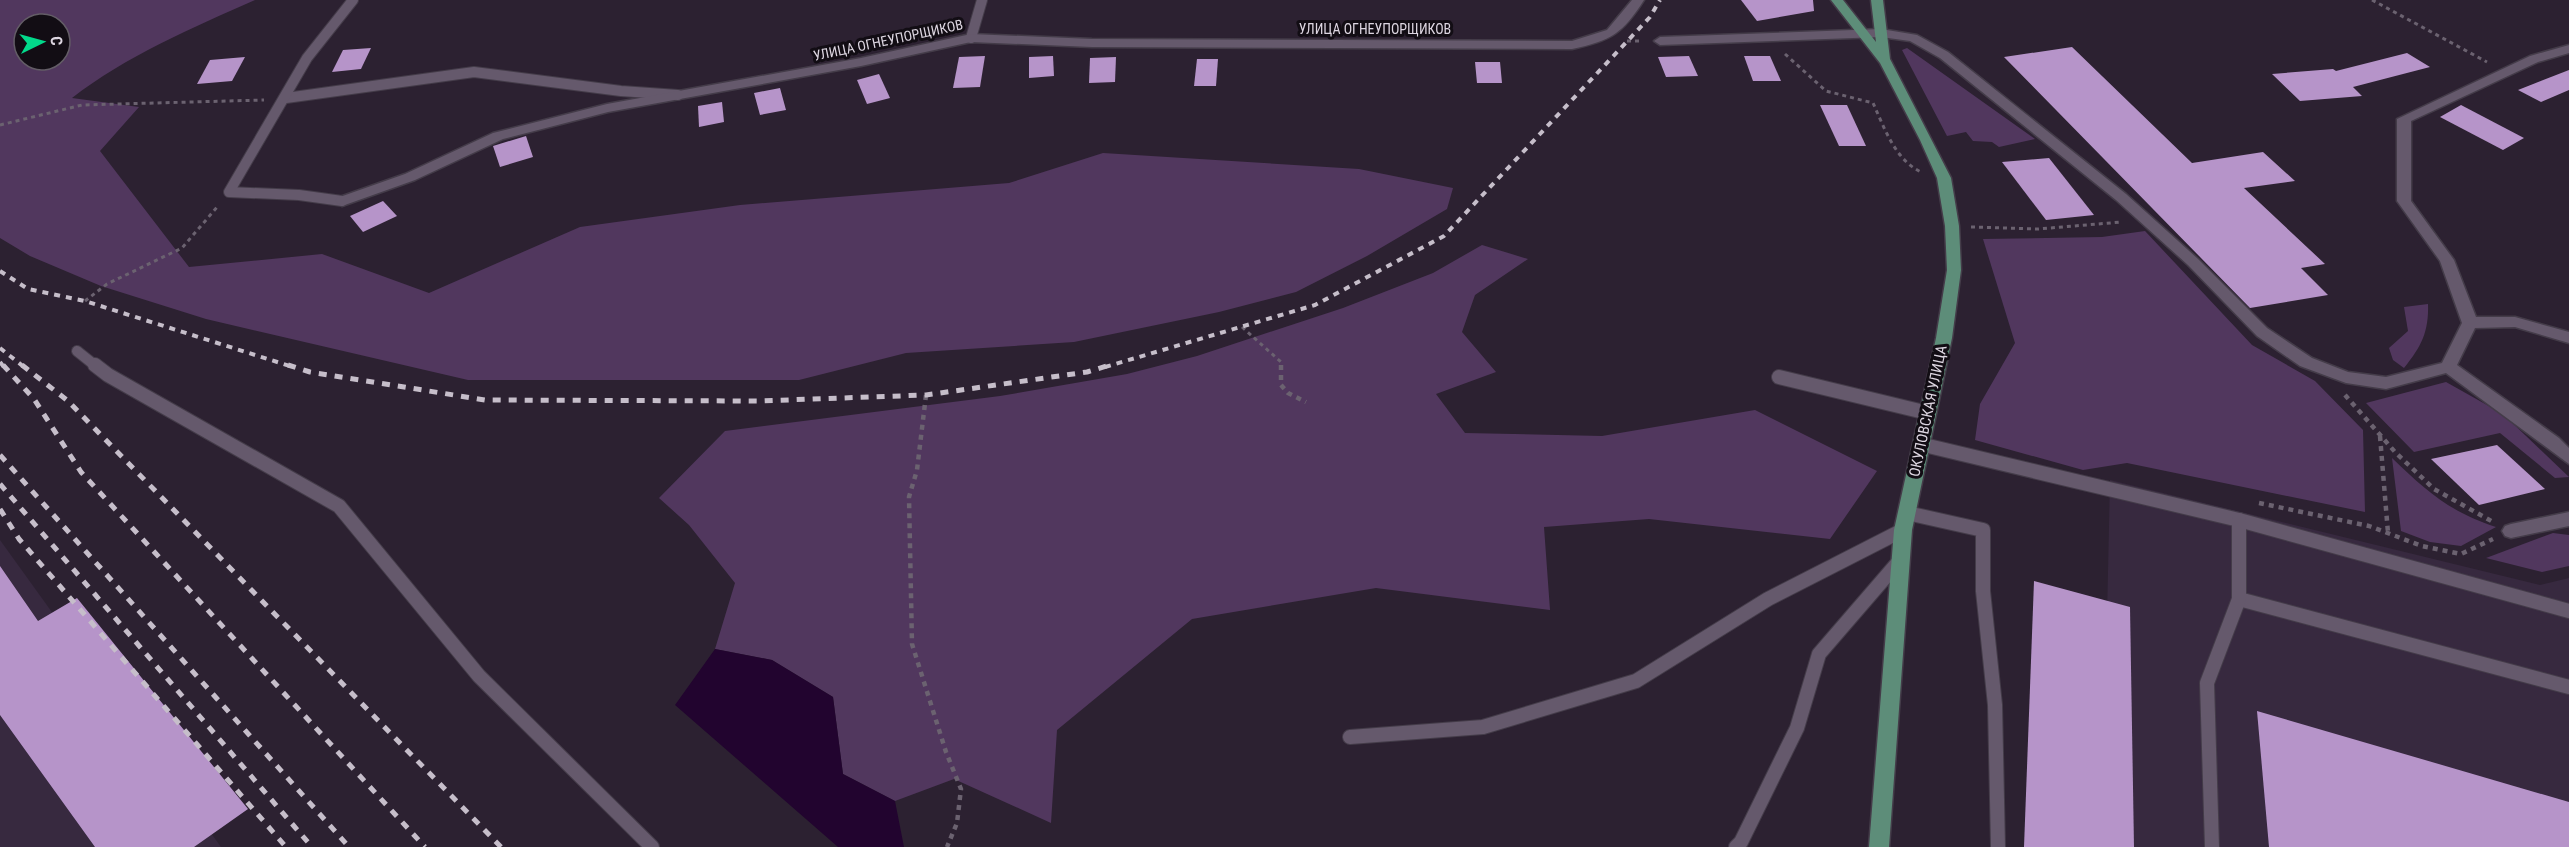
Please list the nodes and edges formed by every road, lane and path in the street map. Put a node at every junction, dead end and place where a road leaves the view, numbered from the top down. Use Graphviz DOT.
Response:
graph roads {
  1 [pos="353,0"];
  2 [pos="982,0"];
  3 [pos="1638,0"];
  4 [pos="1877,0"];
  5 [pos="2372,0"];
  6 [pos="1839,1"];
  7 [pos="1866,33"];
  8 [pos="1881,33"];
  9 [pos="971,38"];
  10 [pos="1602,39"];
  11 [pos="1660,41"];
  12 [pos="2569,49"];
  13 [pos="1780,53"];
  14 [pos="1886,62"];
  15 [pos="2506,72"];
  16 [pos="680,95"];
  17 [pos="286,98"];
  18 [pos="0,125"];
  19 [pos="1944,178"];
  20 [pos="229,192"];
  21 [pos="342,201"];
  22 [pos="2150,224"];
  23 [pos="1952,226"];
  24 [pos="112,280"];
  25 [pos="85,301"];
  26 [pos="2470,322"];
  27 [pos="1242,327"];
  28 [pos="2569,338"];
  29 [pos="77,351"];
  30 [pos="2448,367"];
  31 [pos="2321,368"];
  32 [pos="1779,377"];
  33 [pos="926,395"];
  34 [pos="1306,402"];
  35 [pos="1928,413"];
  36 [pos="2380,435"];
  37 [pos="1920,444"];
  38 [pos="2569,458"];
  39 [pos="2253,501"];
  40 [pos="2569,519"];
  41 [pos="2239,520"];
  42 [pos="1905,521"];
  43 [pos="2511,531"];
  44 [pos="2388,533"];
  45 [pos="1901,558"];
  46 [pos="2239,599"];
  47 [pos="2569,611"];
  48 [pos="2569,687"];
  49 [pos="1350,737"];
  50 [pos="652,847"];
  51 [pos="947,847"];
  52 [pos="1736,847"];
  53 [pos="1879,847"];
  54 [pos="1998,847"];
  55 [pos="2212,847"];
  1 -- 17 [label="lane"];
  2 -- 9 [label="lane"];
  3 -- 10 [label="street"];
  4 -- 8 [label="main road"];
  5 -- 15 [label="path"];
  6 -- 7 [label="main road, ОКУЛОВСКАЯ УЛИЦА"];
  7 -- 8 [label="street"];
  7 -- 11 [label="street"];
  7 -- 14 [label="main road, ОКУЛОВСКАЯ УЛИЦА"];
  8 -- 14 [label="main road"];
  8 -- 22 [label="street"];
  9 -- 10 [label="street, УЛИЦА ОГНЕУПОРЩИКОВ"];
  9 -- 16 [label="street, УЛИЦА ОГНЕУПОРЩИКОВ"];
  10 -- 11 [label="path"];
  12 -- 15 [label="street"];
  13 -- 19 [label="path"];
  14 -- 19 [label="main road, ОКУЛОВСКАЯ УЛИЦА"];
  15 -- 26 [label="street"];
  16 -- 17 [label="lane"];
  16 -- 21 [label="street, УЛИЦА ОГНЕУПОРЩИКОВ"];
  17 -- 18 [label="path"];
  17 -- 20 [label="lane"];
  19 -- 23 [label="main road, ОКУЛОВСКАЯ УЛИЦА"];
  20 -- 21 [label="lane"];
  20 -- 24 [label="path"];
  22 -- 23 [label="path"];
  22 -- 31 [label="street"];
  23 -- 35 [label="main road, ОКУЛОВСКАЯ УЛИЦА"];
  24 -- 25 [label="path"];
  26 -- 28 [label="street"];
  26 -- 30 [label="street"];
  27 -- 34 [label="path"];
  29 -- 50 [label="lane"];
  30 -- 31 [label="street"];
  30 -- 38 [label="street"];
  31 -- 36 [label="path"];
  32 -- 35 [label="lane"];
  33 -- 51 [label="path"];
  35 -- 37 [label="main road, ОКУЛОВСКАЯ УЛИЦА"];
  36 -- 43 [label="path"];
  36 -- 44 [label="path"];
  37 -- 41 [label="lane"];
  37 -- 42 [label="main road, ОКУЛОВСКАЯ УЛИЦА"];
  39 -- 44 [label="path"];
  40 -- 43 [label="street"];
  41 -- 46 [label="lane"];
  41 -- 47 [label="lane"];
  42 -- 45 [label="main road, ОКУЛОВСКАЯ УЛИЦА"];
  42 -- 49 [label="lane"];
  42 -- 54 [label="lane"];
  43 -- 44 [label="path"];
  45 -- 52 [label="lane"];
  45 -- 53 [label="main road, ОКУЛОВСКАЯ УЛИЦА"];
  46 -- 48 [label="lane"];
  46 -- 55 [label="lane"];
}
